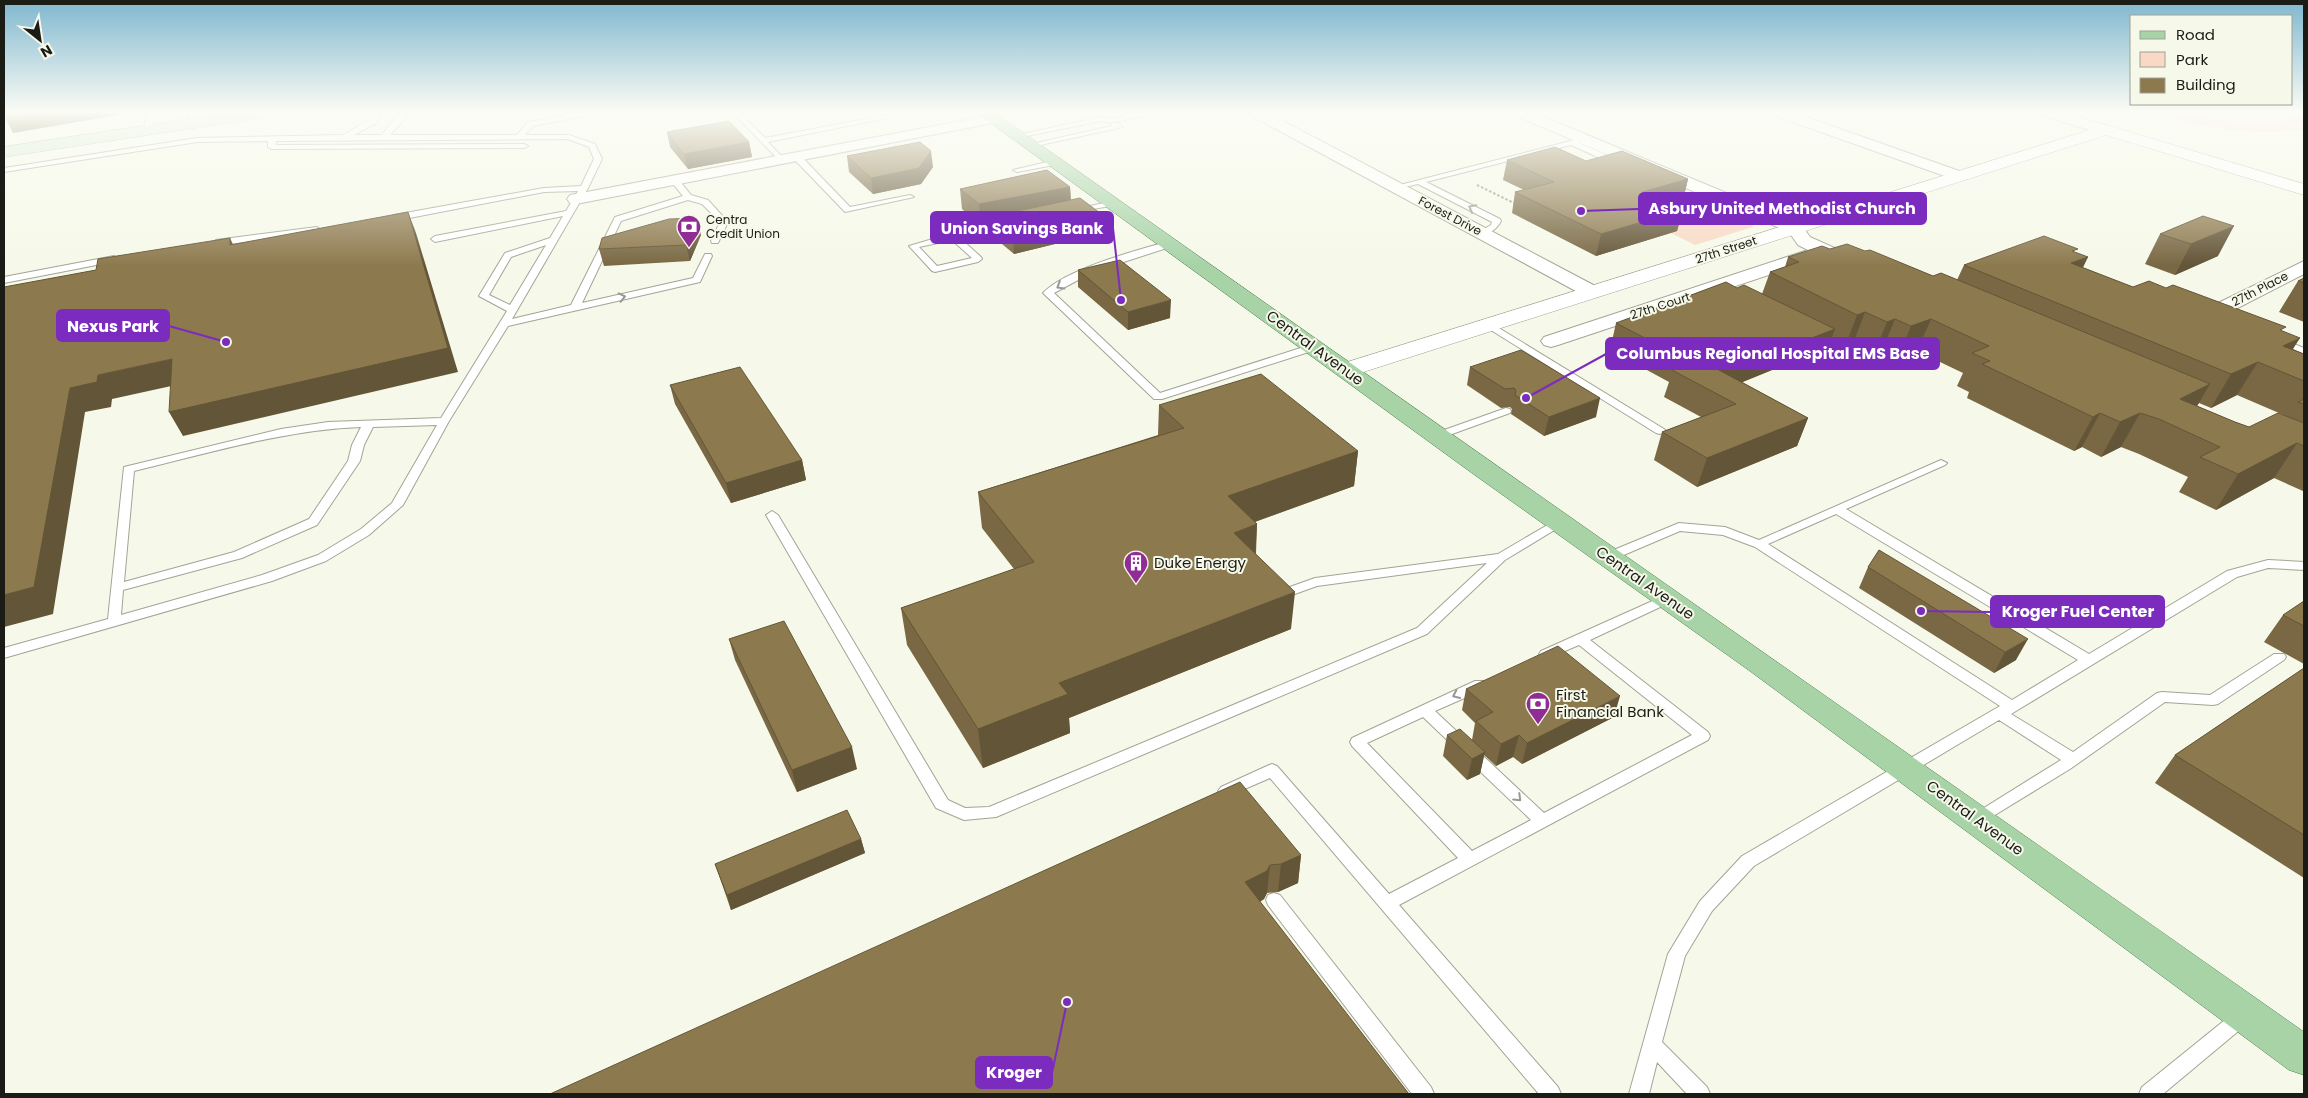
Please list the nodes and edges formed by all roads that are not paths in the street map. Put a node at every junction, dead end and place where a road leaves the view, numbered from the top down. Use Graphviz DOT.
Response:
graph roads {
  1 [pos="47,163"];
  2 [pos="596,163"];
  3 [pos="759,163"];
  4 [pos="803,163"];
  5 [pos="1050,163"];
  6 [pos="1058,163"];
  7 [pos="1351,163"];
  8 [pos="1488,163"];
  9 [pos="1623,163"];
  10 [pos="1638,163"];
  11 [pos="1923,163"];
  12 [pos="2000,163"];
  13 [pos="2216,163"];
  14 [pos="4,170"];
  15 [pos="1017,170"];
  16 [pos="1647,176"];
  17 [pos="1959,176"];
  18 [pos="674,180"];
  19 [pos="1419,181"];
  20 [pos="1664,183"];
  21 [pos="1697,186"];
  22 [pos="1396,187"];
  23 [pos="2304,190"];
  24 [pos="688,197"];
  25 [pos="910,197"];
  26 [pos="576,200"];
  27 [pos="1113,203"];
  28 [pos="1067,212"];
  29 [pos="386,219"];
  30 [pos="1010,224"];
  31 [pos="1795,228"];
  32 [pos="330,229"];
  33 [pos="1481,233"];
  34 [pos="953,236"];
  35 [pos="435,239"];
  36 [pos="552,240"];
  37 [pos="715,241"];
  38 [pos="226,242"];
  39 [pos="207,244"];
  40 [pos="1170,244"];
  41 [pos="1825,251"];
  42 [pos="213,255"];
  43 [pos="708,256"];
  44 [pos="119,258"];
  45 [pos="2304,267"];
  46 [pos="1870,270"];
  47 [pos="4,280"];
  48 [pos="1712,289"];
  49 [pos="1592,292"];
  50 [pos="1738,302"];
  51 [pos="575,307"];
  52 [pos="512,310"];
  53 [pos="2221,316"];
  54 [pos="504,324"];
  55 [pos="1782,324"];
  56 [pos="1489,325"];
  57 [pos="2269,338"];
  58 [pos="1551,340"];
  59 [pos="1314,347"];
  60 [pos="1834,351"];
  61 [pos="2304,351"];
  62 [pos="1346,370"];
  63 [pos="1506,411"];
  64 [pos="444,421"];
  65 [pos="369,423"];
  66 [pos="1660,431"];
  67 [pos="1437,436"];
  68 [pos="1942,463"];
  69 [pos="1837,509"];
  70 [pos="772,514"];
  71 [pos="1560,523"];
  72 [pos="1759,544"];
  73 [pos="1501,557"];
  74 [pos="1608,557"];
  75 [pos="2304,566"];
  76 [pos="117,588"];
  77 [pos="1273,598"];
  78 [pos="1668,598"];
  79 [pos="114,622"];
  80 [pos="1580,639"];
  81 [pos="4,653"];
  82 [pos="2279,657"];
  83 [pos="2089,660"];
  84 [pos="1529,662"];
  85 [pos="1494,678"];
  86 [pos="1425,710"];
  87 [pos="2006,710"];
  88 [pos="2072,759"];
  89 [pos="1908,769"];
  90 [pos="1208,799"];
  91 [pos="1977,820"];
  92 [pos="1542,821"];
  93 [pos="1470,860"];
  94 [pos="1274,900"];
  95 [pos="1386,904"];
  96 [pos="2246,1014"];
  97 [pos="1652,1044"];
  98 [pos="2304,1056"];
  99 [pos="1424,1094"];
  100 [pos="1551,1094"];
  101 [pos="1638,1094"];
  102 [pos="1700,1094"];
  103 [pos="2149,1094"];
  1 -- 14 [label="lane"];
  2 -- 26 [label="lane"];
  3 -- 18 [label="street"];
  4 -- 25 [label="lane"];
  5 -- 15 [label="lane"];
  6 -- 27 [label="main road, Central Avenue"];
  7 -- 22 [label="street, Forest Drive"];
  8 -- 19 [label="lane"];
  9 -- 16 [label="lane"];
  10 -- 21 [label="street"];
  11 -- 17 [label="street"];
  12 -- 17 [label="street, 27th Street"];
  13 -- 23 [label="street"];
  17 -- 31 [label="street, 27th Street"];
  18 -- 24 [label="lane"];
  18 -- 26 [label="street"];
  19 -- 22 [label="lane"];
  33 -- 19 [label="lane, one-way"];
  20 -- 21 [label="lane"];
  21 -- 31 [label="street"];
  22 -- 33 [label="street, Forest Drive"];
  24 -- 37 [label="lane"];
  24 -- 51 [label="lane"];
  26 -- 29 [label="lane"];
  26 -- 35 [label="lane"];
  26 -- 36 [label="lane"];
  27 -- 28 [label="lane"];
  27 -- 40 [label="main road, Central Avenue"];
  30 -- 34 [label="lane"];
  31 -- 41 [label="street"];
  31 -- 49 [label="street, 27th Street"];
  32 -- 38 [label="lane"];
  33 -- 49 [label="street, Forest Drive"];
  34 -- 34 [label="lane"];
  36 -- 52 [label="lane"];
  36 -- 52 [label="lane"];
  38 -- 39 [label="lane"];
  38 -- 42 [label="lane"];
  40 -- 59 [label="main road, Central Avenue"];
  40 -- 59 [label="lane, one-way"];
  41 -- 46 [label="street"];
  41 -- 48 [label="street, 27th Court"];
  51 -- 43 [label="lane, one-way"];
  44 -- 47 [label="lane"];
  45 -- 53 [label="street, 27th Place"];
  48 -- 50 [label="street"];
  48 -- 58 [label="street, 27th Court"];
  49 -- 56 [label="street, 27th Street"];
  51 -- 54 [label="lane"];
  52 -- 54 [label="lane"];
  54 -- 64 [label="lane"];
  55 -- 60 [label="street"];
  56 -- 62 [label="street, 27th Street"];
  56 -- 66 [label="lane"];
  57 -- 61 [label="lane"];
  59 -- 62 [label="main road, Central Avenue"];
  62 -- 67 [label="main road, Central Avenue"];
  63 -- 67 [label="lane"];
  64 -- 65 [label="lane"];
  64 -- 79 [label="lane"];
  65 -- 76 [label="lane"];
  65 -- 76 [label="lane"];
  67 -- 71 [label="main road, Central Avenue"];
  68 -- 69 [label="lane"];
  69 -- 72 [label="lane"];
  69 -- 83 [label="lane"];
  70 -- 73 [label="lane"];
  71 -- 73 [label="lane"];
  71 -- 74 [label="main road, Central Avenue"];
  72 -- 74 [label="lane"];
  72 -- 87 [label="lane"];
  73 -- 77 [label="lane"];
  74 -- 78 [label="main road, Central Avenue"];
  75 -- 83 [label="lane"];
  76 -- 79 [label="lane"];
  78 -- 80 [label="lane"];
  78 -- 89 [label="main road, Central Avenue"];
  79 -- 81 [label="lane"];
  80 -- 84 [label="lane"];
  80 -- 92 [label="lane"];
  82 -- 88 [label="lane"];
  83 -- 87 [label="lane"];
  85 -- 86 [label="lane, one-way"];
  86 -- 92 [label="lane, one-way"];
  86 -- 93 [label="lane"];
  87 -- 88 [label="lane"];
  87 -- 89 [label="lane"];
  88 -- 91 [label="lane"];
  89 -- 91 [label="main road, Central Avenue"];
  89 -- 97 [label="lane"];
  90 -- 95 [label="lane"];
  91 -- 96 [label="main road, Central Avenue"];
  92 -- 93 [label="lane"];
  93 -- 95 [label="lane"];
  94 -- 99 [label="lane"];
  95 -- 100 [label="lane"];
  96 -- 98 [label="main road, Central Avenue"];
  96 -- 103 [label="lane"];
  97 -- 101 [label="lane"];
  97 -- 102 [label="lane"];
}
